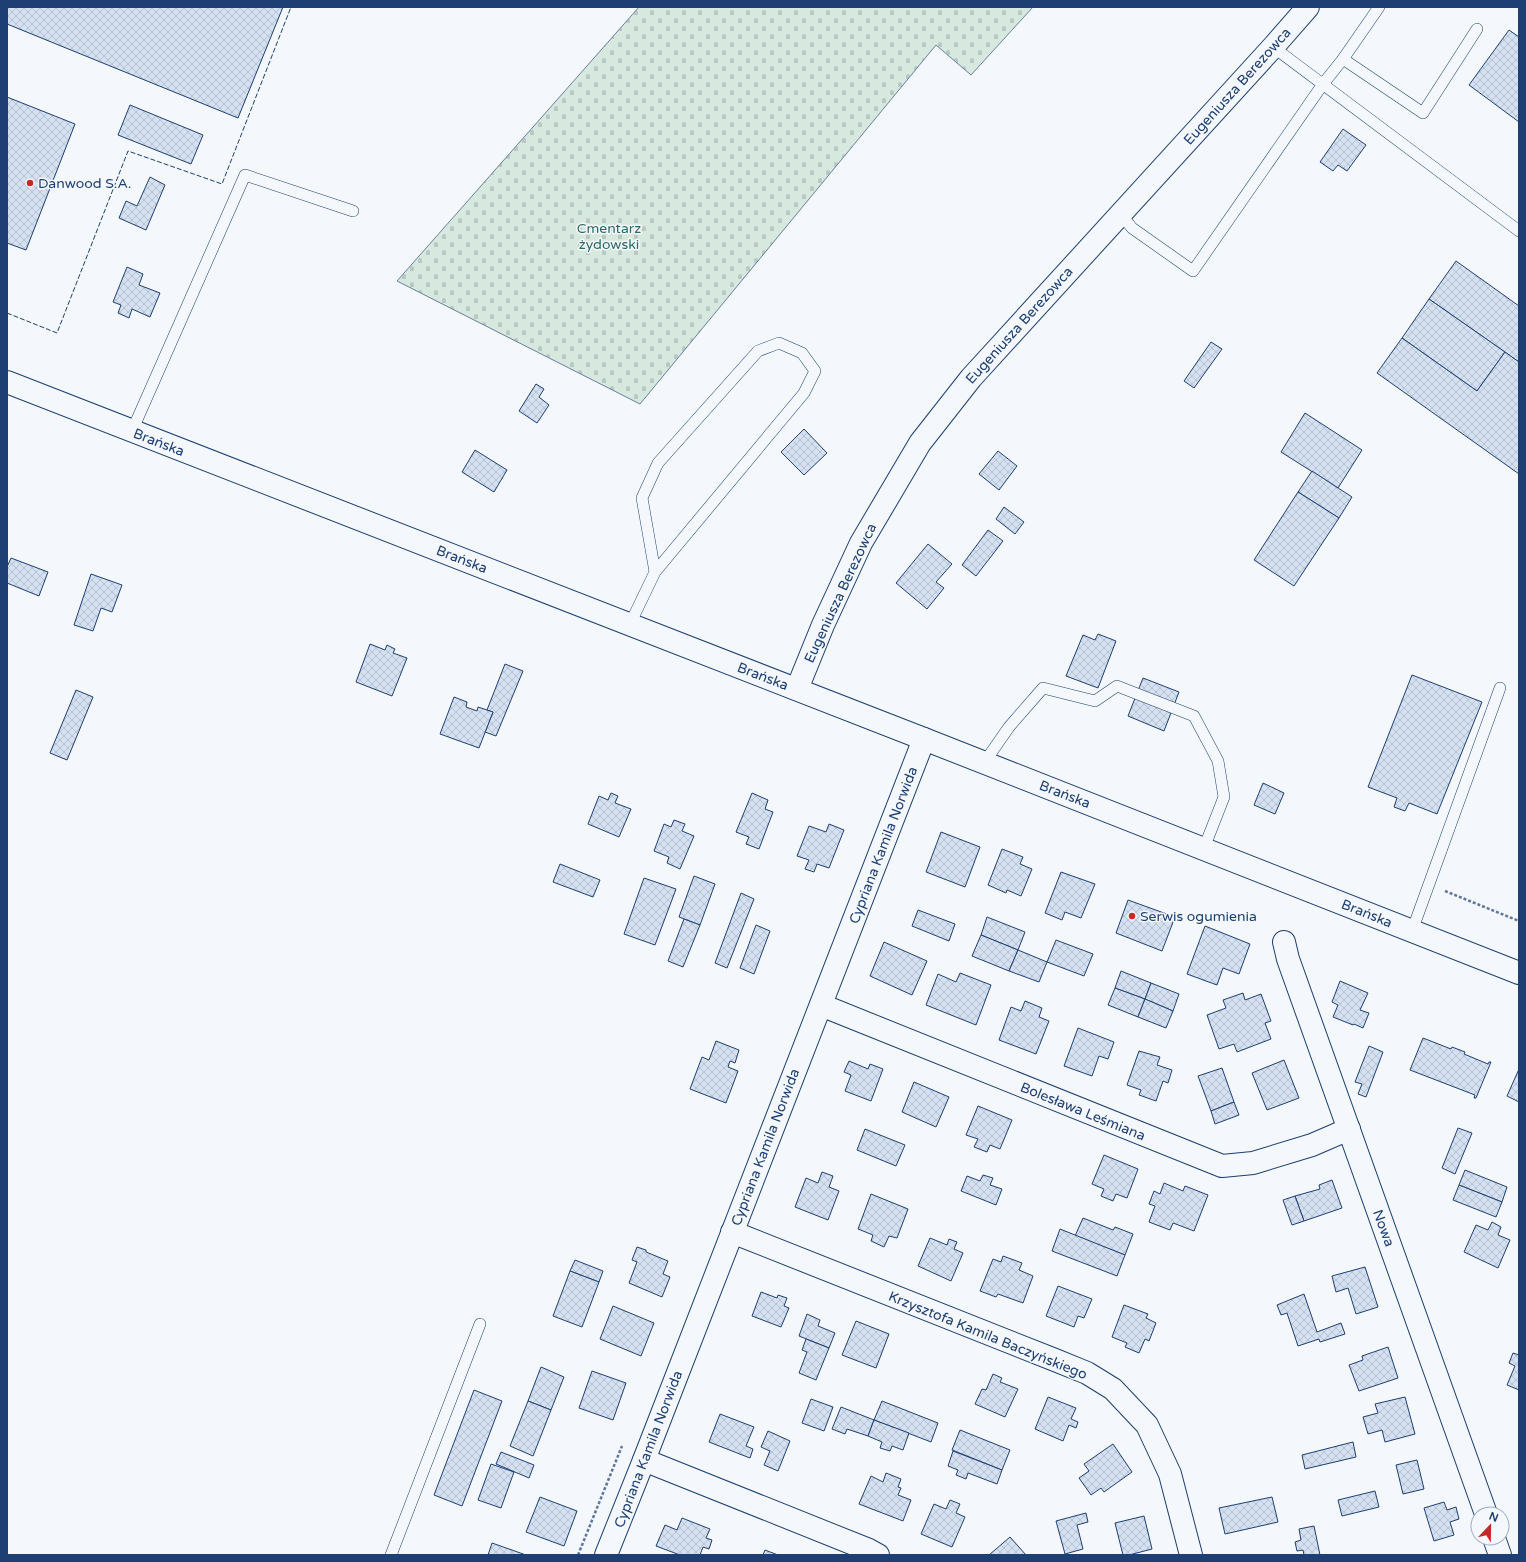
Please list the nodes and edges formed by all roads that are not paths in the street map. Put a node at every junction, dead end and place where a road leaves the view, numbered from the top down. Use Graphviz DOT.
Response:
graph roads {
  1 [pos="1308,7"];
  2 [pos="1379,7"];
  3 [pos="1477,29"];
  4 [pos="1273,47"];
  5 [pos="1343,59"];
  6 [pos="1323,84"];
  7 [pos="353,211"];
  8 [pos="1120,213"];
  9 [pos="1519,231"];
  10 [pos="7,382"];
  11 [pos="132,431"];
  12 [pos="655,572"];
  13 [pos="630,624"];
  14 [pos="1500,688"];
  15 [pos="796,689"];
  16 [pos="924,739"];
  17 [pos="984,763"];
  18 [pos="1204,848"];
  19 [pos="1412,931"];
  20 [pos="1284,942"];
  21 [pos="1519,973"];
  22 [pos="821,1005"];
  23 [pos="1349,1129"];
  24 [pos="732,1232"];
  25 [pos="480,1324"];
  26 [pos="644,1460"];
  27 [pos="1483,1506"];
  28 [pos="391,1555"];
  29 [pos="606,1555"];
  30 [pos="878,1555"];
  31 [pos="1191,1555"];
  1 -- 4 [label="street, Eugeniusza Berezowca"];
  2 -- 5 [label="lane"];
  3 -- 5 [label="lane"];
  4 -- 6 [label="lane"];
  4 -- 8 [label="street, Eugeniusza Berezowca"];
  5 -- 6 [label="lane"];
  6 -- 8 [label="lane"];
  6 -- 9 [label="lane"];
  7 -- 11 [label="lane"];
  8 -- 15 [label="street, Eugeniusza Berezowca"];
  10 -- 11 [label="street, Brańska"];
  11 -- 13 [label="street, Brańska"];
  12 -- 12 [label="lane"];
  12 -- 13 [label="lane"];
  13 -- 15 [label="street, Brańska"];
  14 -- 19 [label="lane"];
  15 -- 16 [label="street, Brańska"];
  16 -- 17 [label="street, Brańska"];
  16 -- 22 [label="street, Cypriana Kamila Norwida"];
  17 -- 18 [label="street, Brańska"];
  17 -- 18 [label="lane"];
  18 -- 19 [label="street, Brańska"];
  19 -- 21 [label="street, Brańska"];
  20 -- 23 [label="street, Nowa"];
  22 -- 23 [label="street, Bolesława Leśmiana"];
  22 -- 24 [label="street, Cypriana Kamila Norwida"];
  23 -- 27 [label="street, Nowa"];
  24 -- 26 [label="street, Cypriana Kamila Norwida"];
  24 -- 31 [label="street, Krzysztofa Kamila Baczyńskiego"];
  25 -- 28 [label="lane"];
  26 -- 29 [label="street, Cypriana Kamila Norwida"];
  26 -- 30 [label="street"];
}
